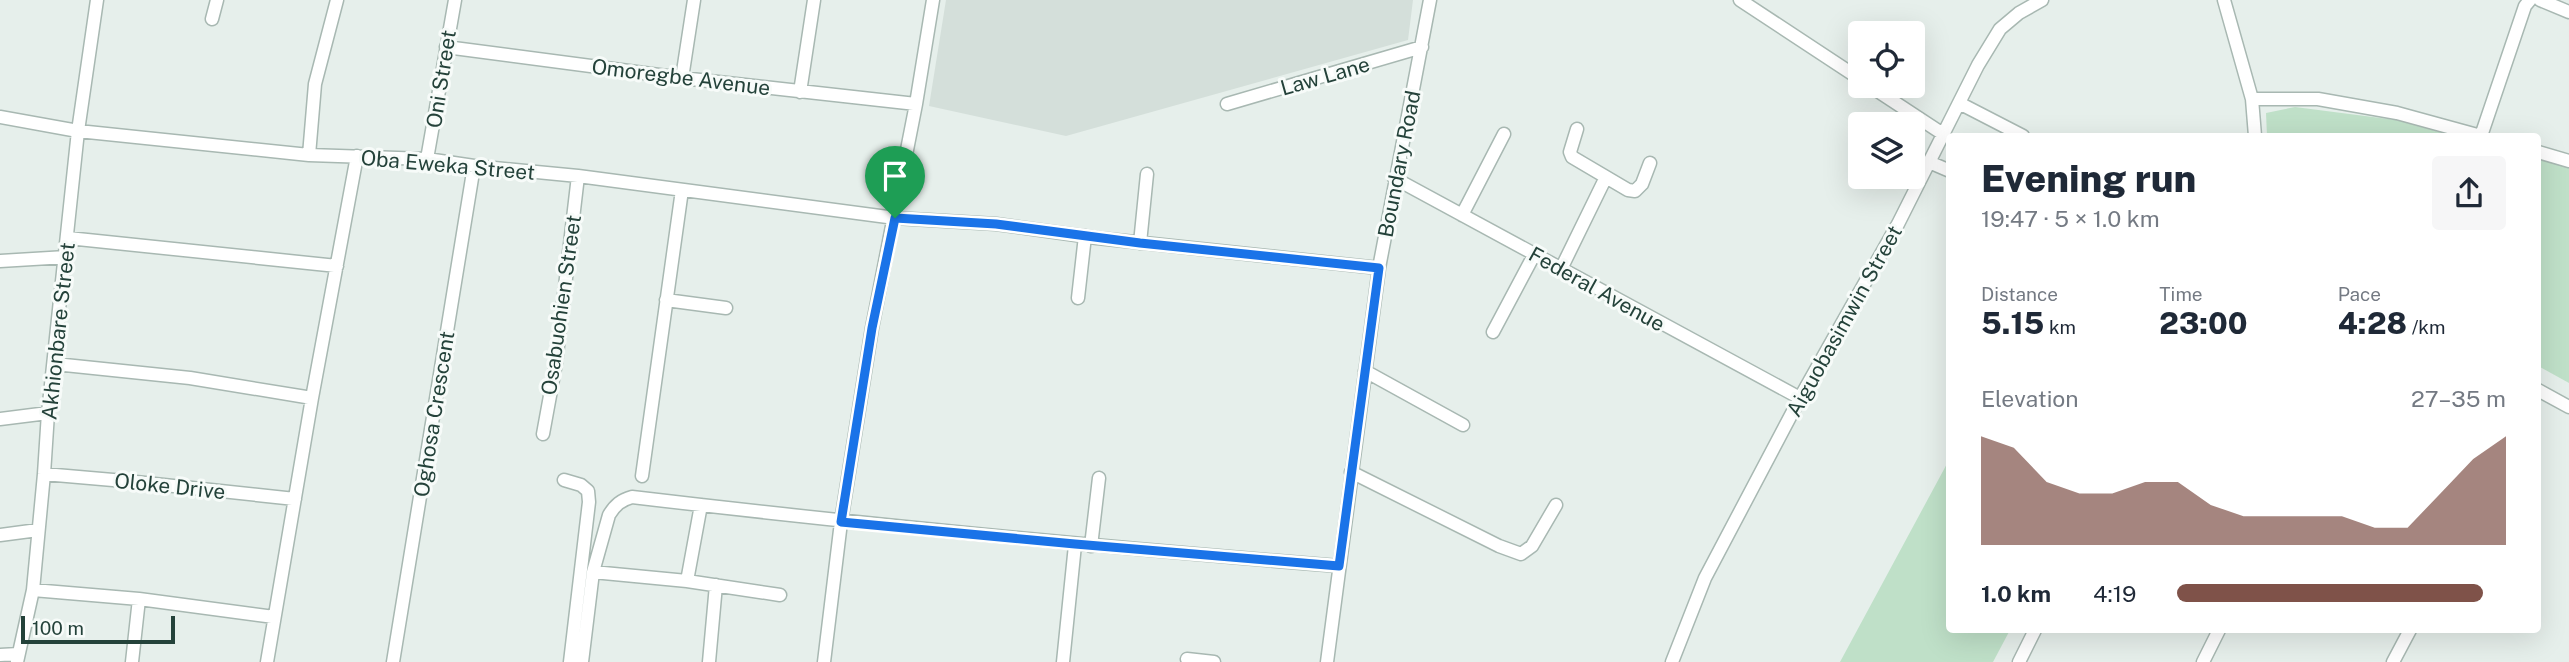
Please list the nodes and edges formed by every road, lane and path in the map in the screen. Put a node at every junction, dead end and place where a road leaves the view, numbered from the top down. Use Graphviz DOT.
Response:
graph roads {
  1 [pos="97,0"];
  2 [pos="217,0"];
  3 [pos="337,0"];
  4 [pos="456,0"];
  5 [pos="694,0"];
  6 [pos="814,0"];
  7 [pos="933,0"];
  8 [pos="1430,0"];
  9 [pos="1740,0"];
  10 [pos="2042,0"];
  11 [pos="2224,0"];
  12 [pos="2530,0"];
  13 [pos="2540,0"];
  14 [pos="2569,12"];
  15 [pos="212,19"];
  16 [pos="446,47"];
  17 [pos="1422,47"];
  18 [pos="1848,71"];
  19 [pos="682,78"];
  20 [pos="800,92"];
  21 [pos="1888,98"];
  22 [pos="2252,99"];
  23 [pos="1958,103"];
  24 [pos="916,104"];
  25 [pos="1227,104"];
  26 [pos="0,117"];
  27 [pos="1577,129"];
  28 [pos="78,131"];
  29 [pos="2017,133"];
  30 [pos="2255,133"];
  31 [pos="2470,133"];
  32 [pos="2482,133"];
  33 [pos="1504,134"];
  34 [pos="1943,134"];
  35 [pos="2541,153"];
  36 [pos="309,155"];
  37 [pos="358,156"];
  38 [pos="428,159"];
  39 [pos="2569,161"];
  40 [pos="1929,162"];
  41 [pos="1650,163"];
  42 [pos="474,166"];
  43 [pos="1946,170"];
  44 [pos="1147,173"];
  45 [pos="578,176"];
  46 [pos="1606,177"];
  47 [pos="1395,178"];
  48 [pos="681,190"];
  49 [pos="1462,215"];
  50 [pos="895,218"];
  51 [pos="1085,236"];
  52 [pos="68,238"];
  53 [pos="1140,243"];
  54 [pos="1534,255"];
  55 [pos="66,257"];
  56 [pos="0,261"];
  57 [pos="337,266"];
  58 [pos="1379,268"];
  59 [pos="1561,269"];
  60 [pos="1078,298"];
  61 [pos="666,300"];
  62 [pos="726,308"];
  63 [pos="1493,332"];
  64 [pos="55,364"];
  65 [pos="1365,371"];
  66 [pos="2541,392"];
  67 [pos="312,398"];
  68 [pos="1800,398"];
  69 [pos="2569,407"];
  70 [pos="48,413"];
  71 [pos="0,419"];
  72 [pos="1463,425"];
  73 [pos="543,434"];
  74 [pos="1351,472"];
  75 [pos="44,474"];
  76 [pos="642,476"];
  77 [pos="1099,478"];
  78 [pos="564,480"];
  79 [pos="295,499"];
  80 [pos="701,505"];
  81 [pos="1556,505"];
  82 [pos="841,522"];
  83 [pos="38,530"];
  84 [pos="0,535"];
  85 [pos="1075,544"];
  86 [pos="1091,546"];
  87 [pos="1339,566"];
  88 [pos="593,572"];
  89 [pos="687,581"];
  90 [pos="716,585"];
  91 [pos="33,590"];
  92 [pos="780,595"];
  93 [pos="139,599"];
  94 [pos="274,617"];
  95 [pos="2034,633"];
  96 [pos="2218,633"];
  97 [pos="2408,633"];
  98 [pos="0,655"];
  99 [pos="17,658"];
  100 [pos="1187,659"];
  101 [pos="132,662"];
  102 [pos="267,662"];
  103 [pos="393,662"];
  104 [pos="570,662"];
  105 [pos="582,662"];
  106 [pos="709,662"];
  107 [pos="824,662"];
  108 [pos="1063,662"];
  109 [pos="1214,662"];
  110 [pos="1327,662"];
  111 [pos="1672,662"];
  112 [pos="2019,662"];
  113 [pos="2203,662"];
  114 [pos="2393,662"];
  1 -- 28 [label="street, Akhionbare Street"];
  2 -- 15 [label="street"];
  3 -- 36 [label="street"];
  4 -- 16 [label="street, Oni Street"];
  5 -- 19 [label="street"];
  6 -- 20 [label="street"];
  7 -- 24 [label="street"];
  8 -- 17 [label="street, Boundary Road"];
  9 -- 18 [label="street"];
  10 -- 23 [label="street, Aiguobasimwin Street"];
  11 -- 22 [label="street"];
  12 -- 32 [label="street"];
  13 -- 14 [label="street"];
  16 -- 19 [label="street, Omoregbe Avenue"];
  16 -- 38 [label="street, Oni Street"];
  17 -- 25 [label="street, Law Lane"];
  17 -- 47 [label="street, Boundary Road"];
  19 -- 20 [label="street, Omoregbe Avenue"];
  20 -- 24 [label="street, Omoregbe Avenue"];
  21 -- 34 [label="street"];
  22 -- 30 [label="street"];
  22 -- 31 [label="street"];
  23 -- 29 [label="street"];
  23 -- 34 [label="street, Aiguobasimwin Street"];
  24 -- 50 [label="street"];
  26 -- 28 [label="street, Oba Eweka Street"];
  27 -- 46 [label="street"];
  28 -- 36 [label="street, Oba Eweka Street"];
  28 -- 52 [label="street, Akhionbare Street"];
  33 -- 49 [label="street"];
  34 -- 40 [label="street, Aiguobasimwin Street"];
  35 -- 39 [label="street"];
  36 -- 37 [label="street, Oba Eweka Street"];
  37 -- 38 [label="street, Oba Eweka Street"];
  37 -- 57 [label="street"];
  38 -- 42 [label="street, Oba Eweka Street"];
  40 -- 43 [label="street"];
  40 -- 68 [label="street, Aiguobasimwin Street"];
  41 -- 46 [label="street"];
  42 -- 45 [label="street, Oba Eweka Street"];
  42 -- 103 [label="street, Oghosa Crescent"];
  44 -- 53 [label="street"];
  45 -- 48 [label="street, Oba Eweka Street"];
  45 -- 73 [label="street, Osabuohien Street"];
  46 -- 59 [label="street"];
  47 -- 49 [label="street, Federal Avenue"];
  47 -- 58 [label="street, Boundary Road"];
  48 -- 50 [label="street, Oba Eweka Street"];
  48 -- 61 [label="street"];
  49 -- 54 [label="street, Federal Avenue"];
  50 -- 51 [label="street, Oba Eweka Street"];
  50 -- 82 [label="street"];
  51 -- 53 [label="street, Oba Eweka Street"];
  51 -- 60 [label="street"];
  52 -- 55 [label="street, Akhionbare Street"];
  52 -- 57 [label="street"];
  53 -- 58 [label="street, Oba Eweka Street"];
  54 -- 59 [label="street, Federal Avenue"];
  54 -- 63 [label="street"];
  55 -- 56 [label="street"];
  55 -- 64 [label="street, Akhionbare Street"];
  57 -- 67 [label="street"];
  58 -- 65 [label="street, Boundary Road"];
  59 -- 68 [label="street, Federal Avenue"];
  61 -- 62 [label="street"];
  61 -- 76 [label="street"];
  64 -- 67 [label="street"];
  64 -- 70 [label="street, Akhionbare Street"];
  65 -- 72 [label="street"];
  65 -- 74 [label="street, Boundary Road"];
  66 -- 69 [label="street"];
  67 -- 79 [label="street"];
  68 -- 111 [label="street, Aiguobasimwin Street"];
  70 -- 71 [label="street"];
  70 -- 75 [label="street, Akhionbare Street"];
  74 -- 81 [label="street"];
  74 -- 87 [label="street, Boundary Road"];
  75 -- 79 [label="street, Oloke Drive"];
  75 -- 83 [label="street, Akhionbare Street"];
  77 -- 86 [label="street"];
  78 -- 104 [label="street"];
  79 -- 94 [label="street"];
  80 -- 82 [label="street"];
  80 -- 88 [label="street"];
  80 -- 89 [label="street"];
  82 -- 85 [label="street"];
  82 -- 107 [label="street"];
  83 -- 84 [label="street"];
  83 -- 91 [label="street, Akhionbare Street"];
  85 -- 86 [label="street"];
  85 -- 108 [label="street"];
  86 -- 87 [label="street"];
  87 -- 110 [label="street, Boundary Road"];
  88 -- 89 [label="street"];
  88 -- 105 [label="street"];
  89 -- 90 [label="street"];
  90 -- 92 [label="street"];
  90 -- 106 [label="street"];
  91 -- 93 [label="street"];
  91 -- 99 [label="street, Akhionbare Street"];
  93 -- 94 [label="street"];
  93 -- 101 [label="street"];
  94 -- 102 [label="street"];
  95 -- 112 [label="street"];
  96 -- 113 [label="street"];
  97 -- 114 [label="street"];
  98 -- 99 [label="street"];
  100 -- 109 [label="street"];
}
